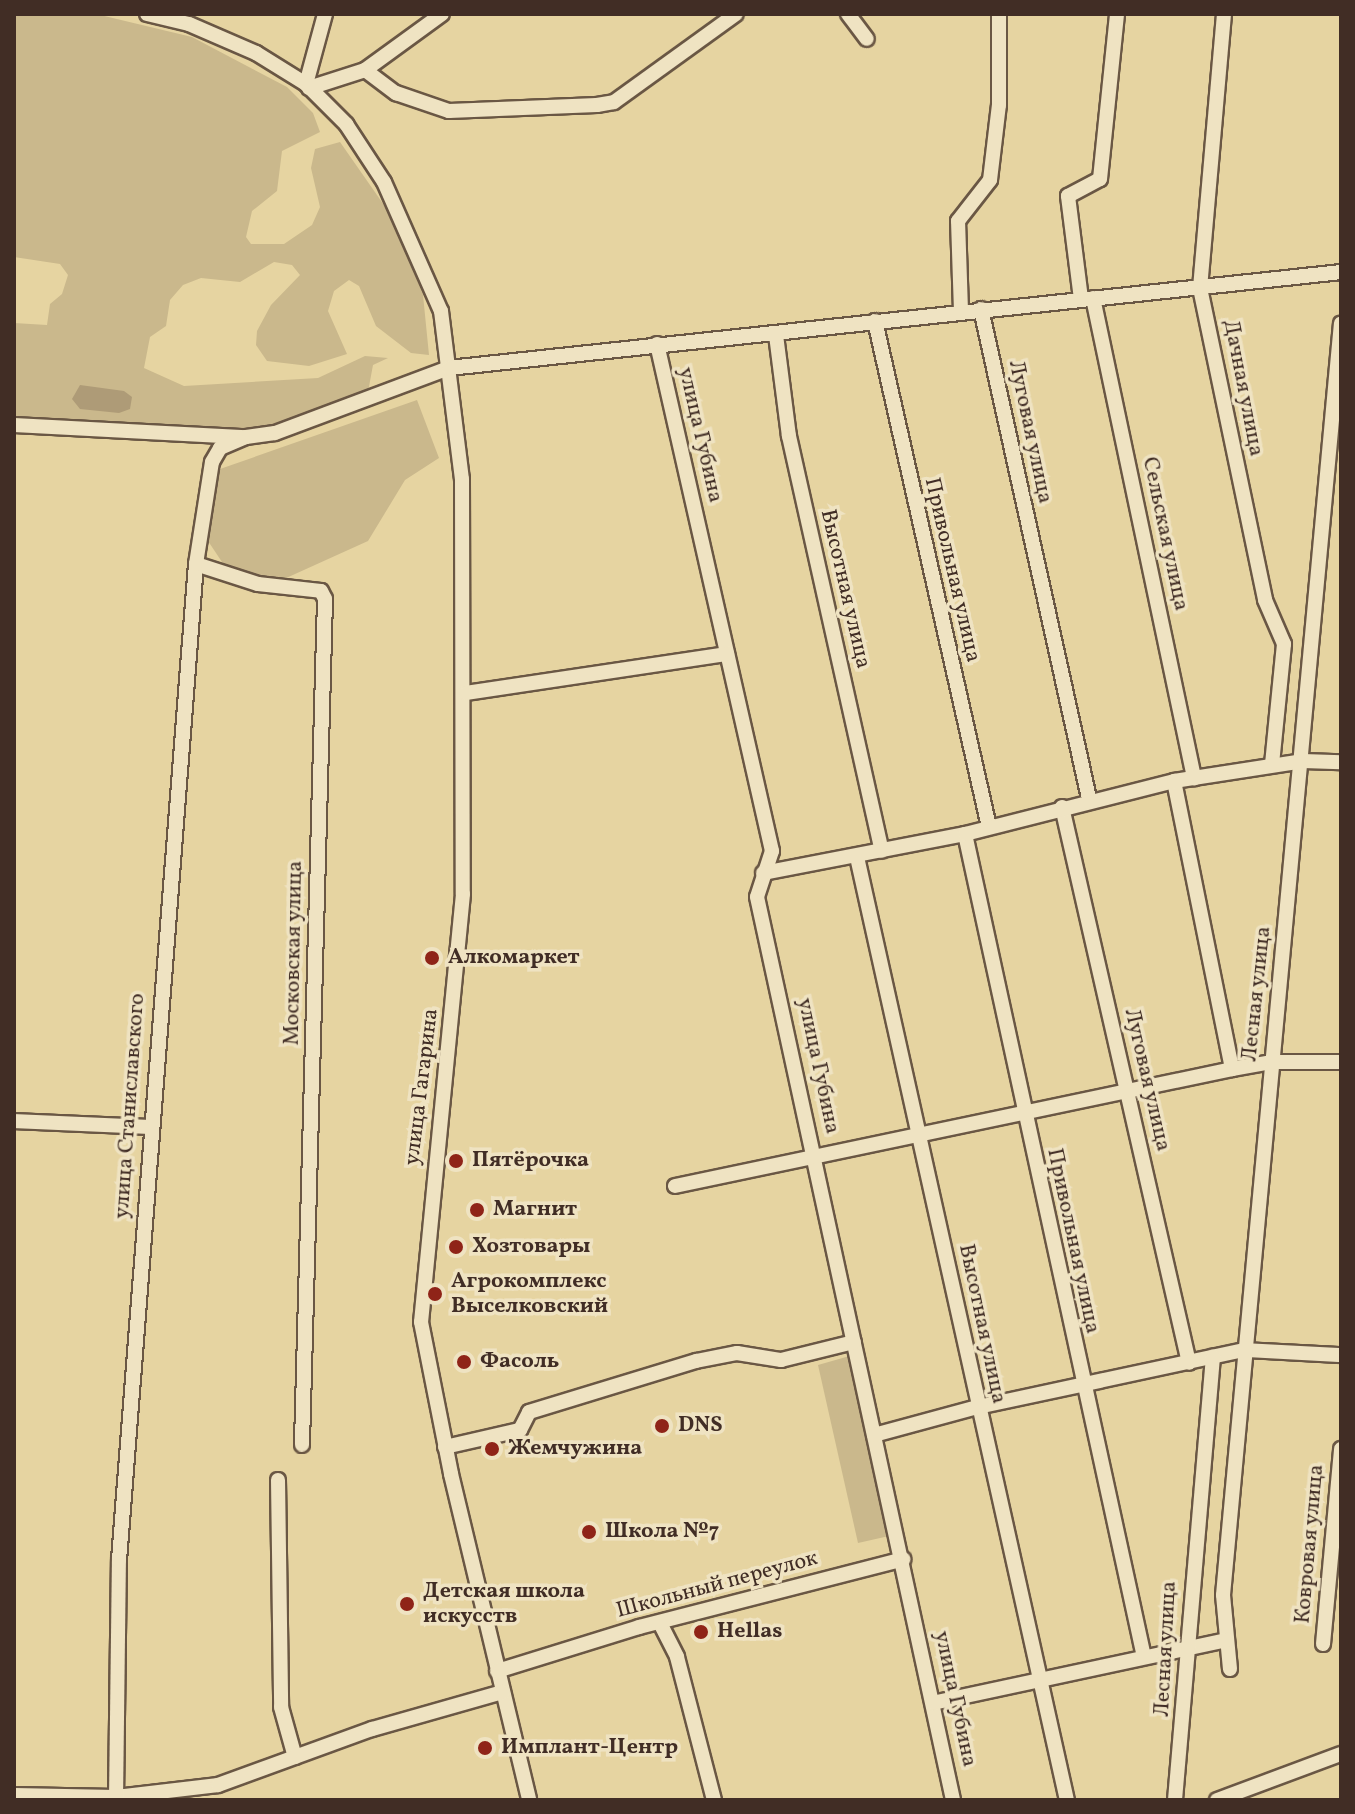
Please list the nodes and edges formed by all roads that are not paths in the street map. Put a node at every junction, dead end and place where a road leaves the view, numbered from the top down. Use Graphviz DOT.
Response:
graph roads {
  1 [pos="147,14"];
  2 [pos="325,14"];
  3 [pos="442,14"];
  4 [pos="736,14"];
  5 [pos="848,14"];
  6 [pos="999,14"];
  7 [pos="1117,14"];
  8 [pos="1224,14"];
  9 [pos="867,39"];
  10 [pos="365,70"];
  11 [pos="308,86"];
  12 [pos="1341,272"];
  13 [pos="1200,288"];
  14 [pos="1087,299"];
  15 [pos="981,309"];
  16 [pos="961,311"];
  17 [pos="875,321"];
  18 [pos="1341,323"];
  19 [pos="776,335"];
  20 [pos="657,344"];
  21 [pos="449,368"];
  22 [pos="14,425"];
  23 [pos="246,437"];
  24 [pos="196,564"];
  25 [pos="727,654"];
  26 [pos="466,693"];
  27 [pos="1303,761"];
  28 [pos="1341,762"];
  29 [pos="1272,764"];
  30 [pos="1194,778"];
  31 [pos="1174,781"];
  32 [pos="1089,798"];
  33 [pos="1062,807"];
  34 [pos="989,827"];
  35 [pos="965,834"];
  36 [pos="882,851"];
  37 [pos="857,857"];
  38 [pos="763,873"];
  39 [pos="1272,1062"];
  40 [pos="1341,1062"];
  41 [pos="1232,1069"];
  42 [pos="1127,1089"];
  43 [pos="1022,1111"];
  44 [pos="14,1121"];
  45 [pos="149,1127"];
  46 [pos="918,1136"];
  47 [pos="816,1156"];
  48 [pos="675,1186"];
  49 [pos="854,1342"];
  50 [pos="1245,1350"];
  51 [pos="1341,1355"];
  52 [pos="1213,1357"];
  53 [pos="1189,1363"];
  54 [pos="1082,1387"];
  55 [pos="978,1407"];
  56 [pos="874,1435"];
  57 [pos="302,1445"];
  58 [pos="445,1447"];
  59 [pos="1341,1449"];
  60 [pos="278,1480"];
  61 [pos="903,1559"];
  62 [pos="660,1623"];
  63 [pos="1226,1640"];
  64 [pos="1323,1644"];
  65 [pos="1185,1648"];
  66 [pos="1144,1657"];
  67 [pos="1230,1669"];
  68 [pos="497,1671"];
  69 [pos="1041,1680"];
  70 [pos="503,1692"];
  71 [pos="933,1703"];
  72 [pos="1341,1754"];
  73 [pos="295,1757"];
  74 [pos="14,1795"];
  75 [pos="116,1798"];
  76 [pos="529,1800"];
  77 [pos="714,1800"];
  78 [pos="953,1800"];
  79 [pos="1067,1800"];
  80 [pos="1175,1800"];
  81 [pos="1217,1800"];
  1 -- 11 [label="street, улица Гагарина"];
  2 -- 11 [label="street"];
  3 -- 10 [label="street"];
  4 -- 10 [label="street"];
  5 -- 9 [label="street"];
  6 -- 16 [label="street"];
  7 -- 14 [label="street, Сельская улица"];
  8 -- 13 [label="street, Дачная улица"];
  10 -- 11 [label="street"];
  11 -- 21 [label="street, улица Гагарина"];
  12 -- 13 [label="street"];
  13 -- 14 [label="street"];
  13 -- 29 [label="street, Дачная улица"];
  14 -- 15 [label="street"];
  14 -- 30 [label="street, Сельская улица"];
  15 -- 16 [label="street"];
  15 -- 32 [label="street, Луговая улица"];
  16 -- 17 [label="street"];
  17 -- 19 [label="street"];
  17 -- 34 [label="street, Привольная улица"];
  18 -- 27 [label="street, Лесная улица"];
  19 -- 20 [label="street"];
  19 -- 36 [label="street, Высотная улица"];
  20 -- 21 [label="street"];
  20 -- 25 [label="street, улица Губина"];
  21 -- 23 [label="street"];
  21 -- 26 [label="street, улица Гагарина"];
  22 -- 23 [label="street"];
  23 -- 24 [label="street, улица Станиславского"];
  24 -- 45 [label="street, улица Станиславского"];
  24 -- 57 [label="street, Московская улица"];
  25 -- 26 [label="street"];
  25 -- 38 [label="street, улица Губина"];
  26 -- 58 [label="street, улица Гагарина"];
  27 -- 28 [label="street"];
  27 -- 29 [label="street"];
  27 -- 39 [label="street, Лесная улица"];
  29 -- 30 [label="street"];
  30 -- 31 [label="street"];
  31 -- 32 [label="street"];
  31 -- 41 [label="street"];
  32 -- 33 [label="street"];
  33 -- 34 [label="street"];
  33 -- 42 [label="street, Луговая улица"];
  34 -- 35 [label="street"];
  35 -- 36 [label="street"];
  35 -- 43 [label="street, Привольная улица"];
  36 -- 37 [label="street"];
  37 -- 38 [label="street"];
  37 -- 46 [label="street, Высотная улица"];
  38 -- 47 [label="street, улица Губина"];
  39 -- 40 [label="street"];
  39 -- 41 [label="street"];
  39 -- 50 [label="street, Лесная улица"];
  41 -- 42 [label="street"];
  42 -- 43 [label="street"];
  42 -- 53 [label="street, Луговая улица"];
  43 -- 46 [label="street"];
  43 -- 54 [label="street, Привольная улица"];
  44 -- 45 [label="street"];
  45 -- 75 [label="street, улица Станиславского"];
  46 -- 47 [label="street"];
  46 -- 55 [label="street, Высотная улица"];
  47 -- 48 [label="street"];
  47 -- 49 [label="street, улица Губина"];
  49 -- 56 [label="street, улица Губина"];
  49 -- 58 [label="street"];
  50 -- 51 [label="street"];
  50 -- 52 [label="street"];
  50 -- 63 [label="street, Лесная улица"];
  52 -- 53 [label="street"];
  52 -- 65 [label="street, Лесная улица"];
  53 -- 54 [label="street"];
  54 -- 55 [label="street"];
  54 -- 66 [label="street, Привольная улица"];
  55 -- 56 [label="street"];
  55 -- 69 [label="street, Высотная улица"];
  56 -- 61 [label="street, улица Губина"];
  58 -- 68 [label="street, улица Гагарина"];
  59 -- 64 [label="street, Ковровая улица"];
  60 -- 73 [label="street"];
  61 -- 62 [label="street, Школьный переулок"];
  61 -- 71 [label="street, улица Губина"];
  62 -- 68 [label="street, Школьный переулок"];
  62 -- 77 [label="street"];
  63 -- 65 [label="street"];
  63 -- 67 [label="street, Лесная улица"];
  65 -- 66 [label="street"];
  65 -- 80 [label="street, Лесная улица"];
  66 -- 69 [label="street"];
  68 -- 70 [label="street, улица Гагарина"];
  69 -- 71 [label="street"];
  69 -- 79 [label="street, Высотная улица"];
  70 -- 73 [label="street"];
  70 -- 76 [label="street, улица Гагарина"];
  71 -- 78 [label="street, улица Губина"];
  72 -- 81 [label="street"];
  73 -- 75 [label="street"];
  74 -- 75 [label="street"];
}
